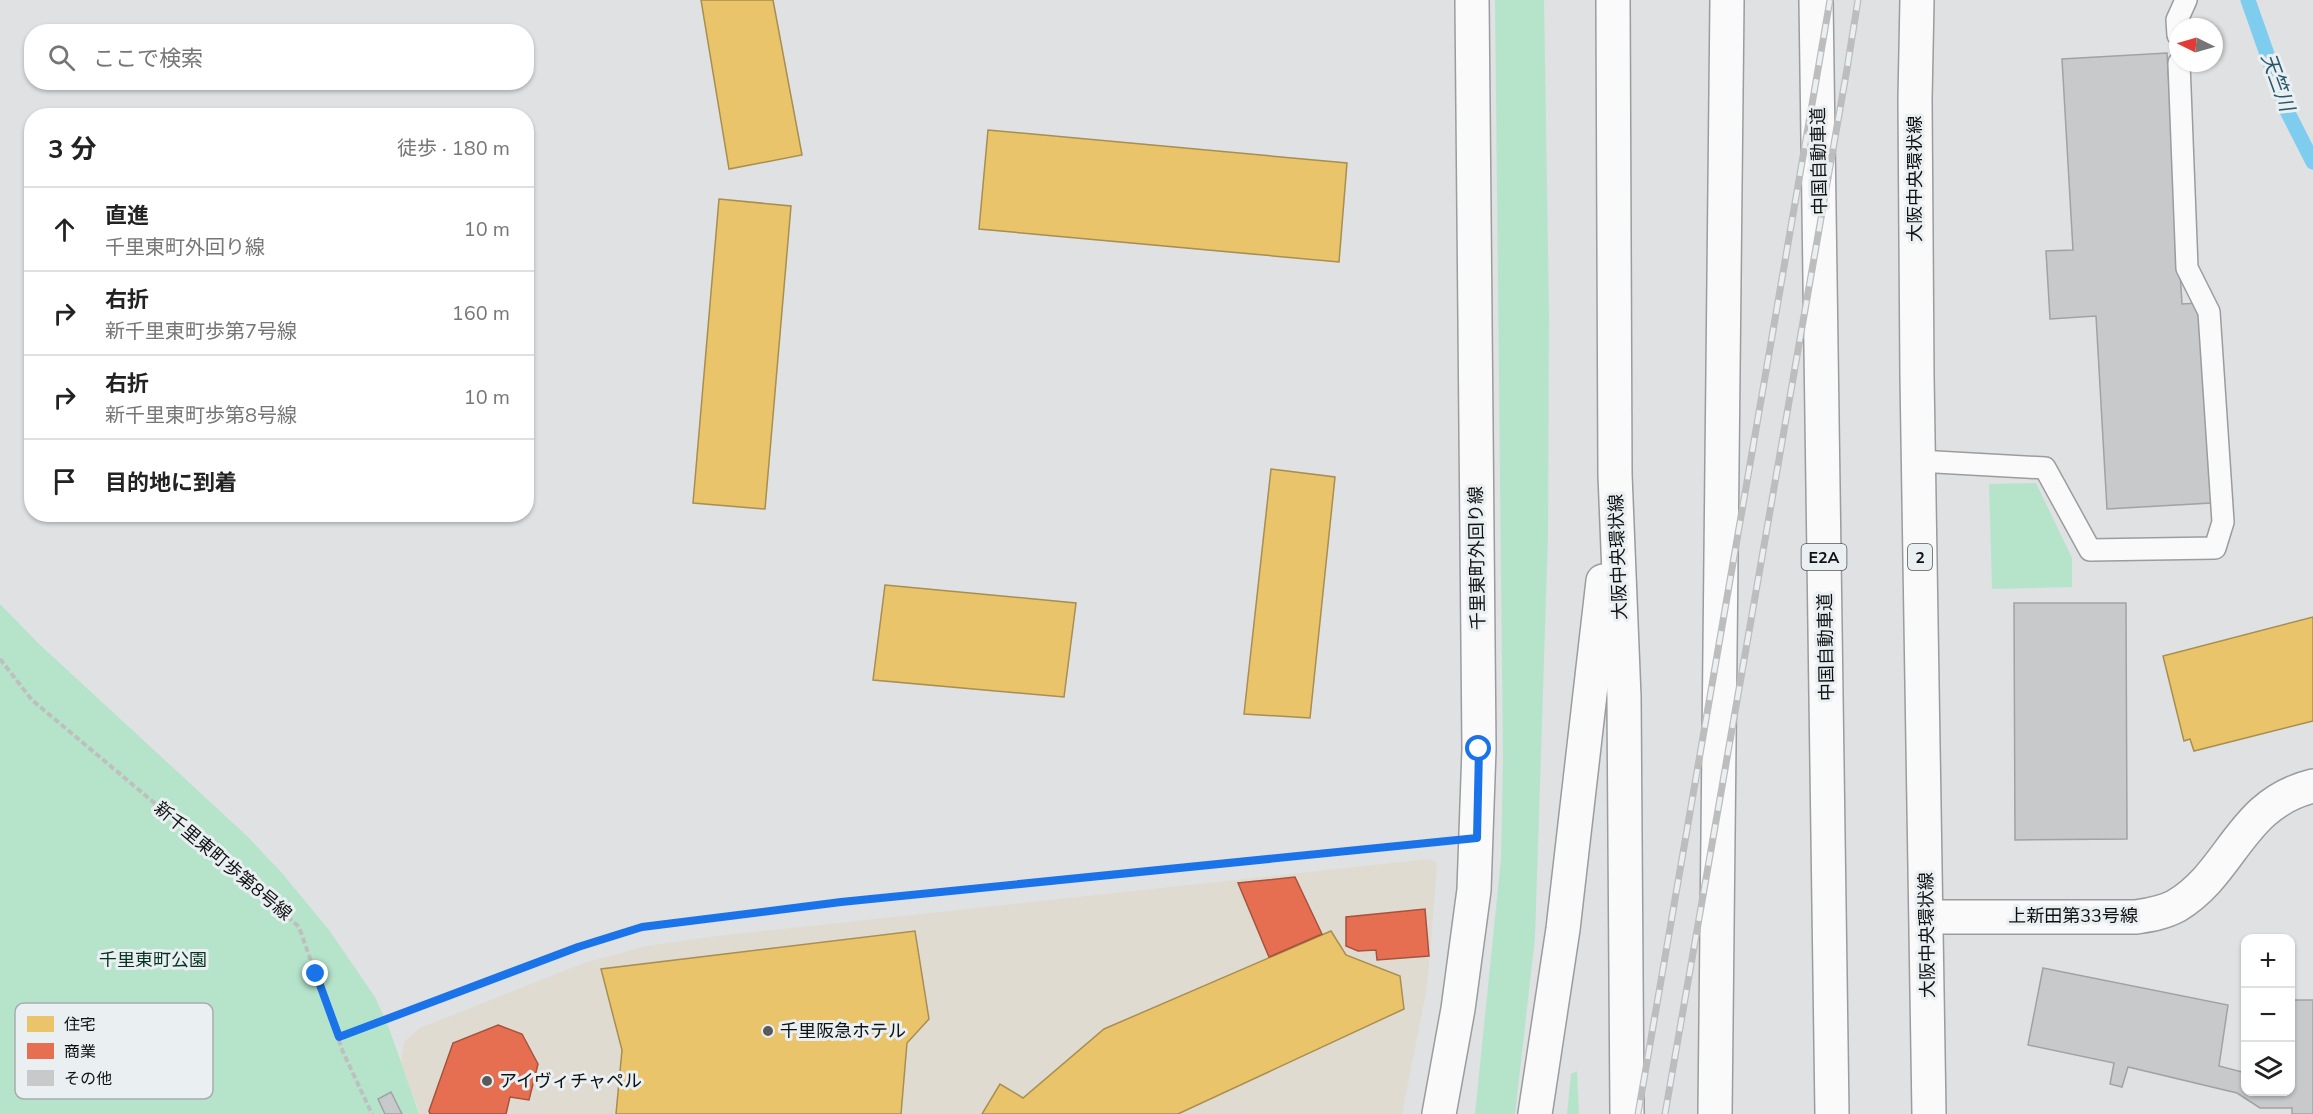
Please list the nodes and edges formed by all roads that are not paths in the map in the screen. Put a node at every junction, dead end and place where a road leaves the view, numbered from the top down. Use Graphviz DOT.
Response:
graph roads {
  1 [pos="1472,0"];
  2 [pos="1600,0"];
  3 [pos="1613,0"];
  4 [pos="1727,0"];
  5 [pos="1816,0"];
  6 [pos="1917,0"];
  7 [pos="2186,0"];
  8 [pos="2178,18"];
  9 [pos="2179,72"];
  10 [pos="1613,75"];
  11 [pos="1918,461"];
  12 [pos="1615,475"];
  13 [pos="2313,786"];
  14 [pos="1927,917"];
  15 [pos="1543,1070"];
  16 [pos="1439,1114"];
  17 [pos="1535,1114"];
  18 [pos="1540,1114"];
  19 [pos="1627,1114"];
  20 [pos="1715,1114"];
  21 [pos="1832,1114"];
  22 [pos="1929,1114"];
  1 -- 16 [label="main road, 千里東町外回り線"];
  2 -- 10 [label="main road"];
  3 -- 10 [label="main road, 大阪中央環状線"];
  4 -- 20 [label="main road"];
  5 -- 21 [label="main road, 中国自動車道 / E2A"];
  6 -- 11 [label="main road, 大阪中央環状線 / 2"];
  7 -- 8 [label="lane"];
  9 -- 11 [label="lane"];
  10 -- 12 [label="main road, 大阪中央環状線"];
  11 -- 14 [label="main road, 大阪中央環状線 / 2"];
  12 -- 15 [label="main road"];
  12 -- 19 [label="main road, 大阪中央環状線"];
  13 -- 14 [label="main road, 上新田第33号線"];
  14 -- 22 [label="main road, 大阪中央環状線 / 2"];
  15 -- 17 [label="main road"];
  15 -- 18 [label="main road"];
}
